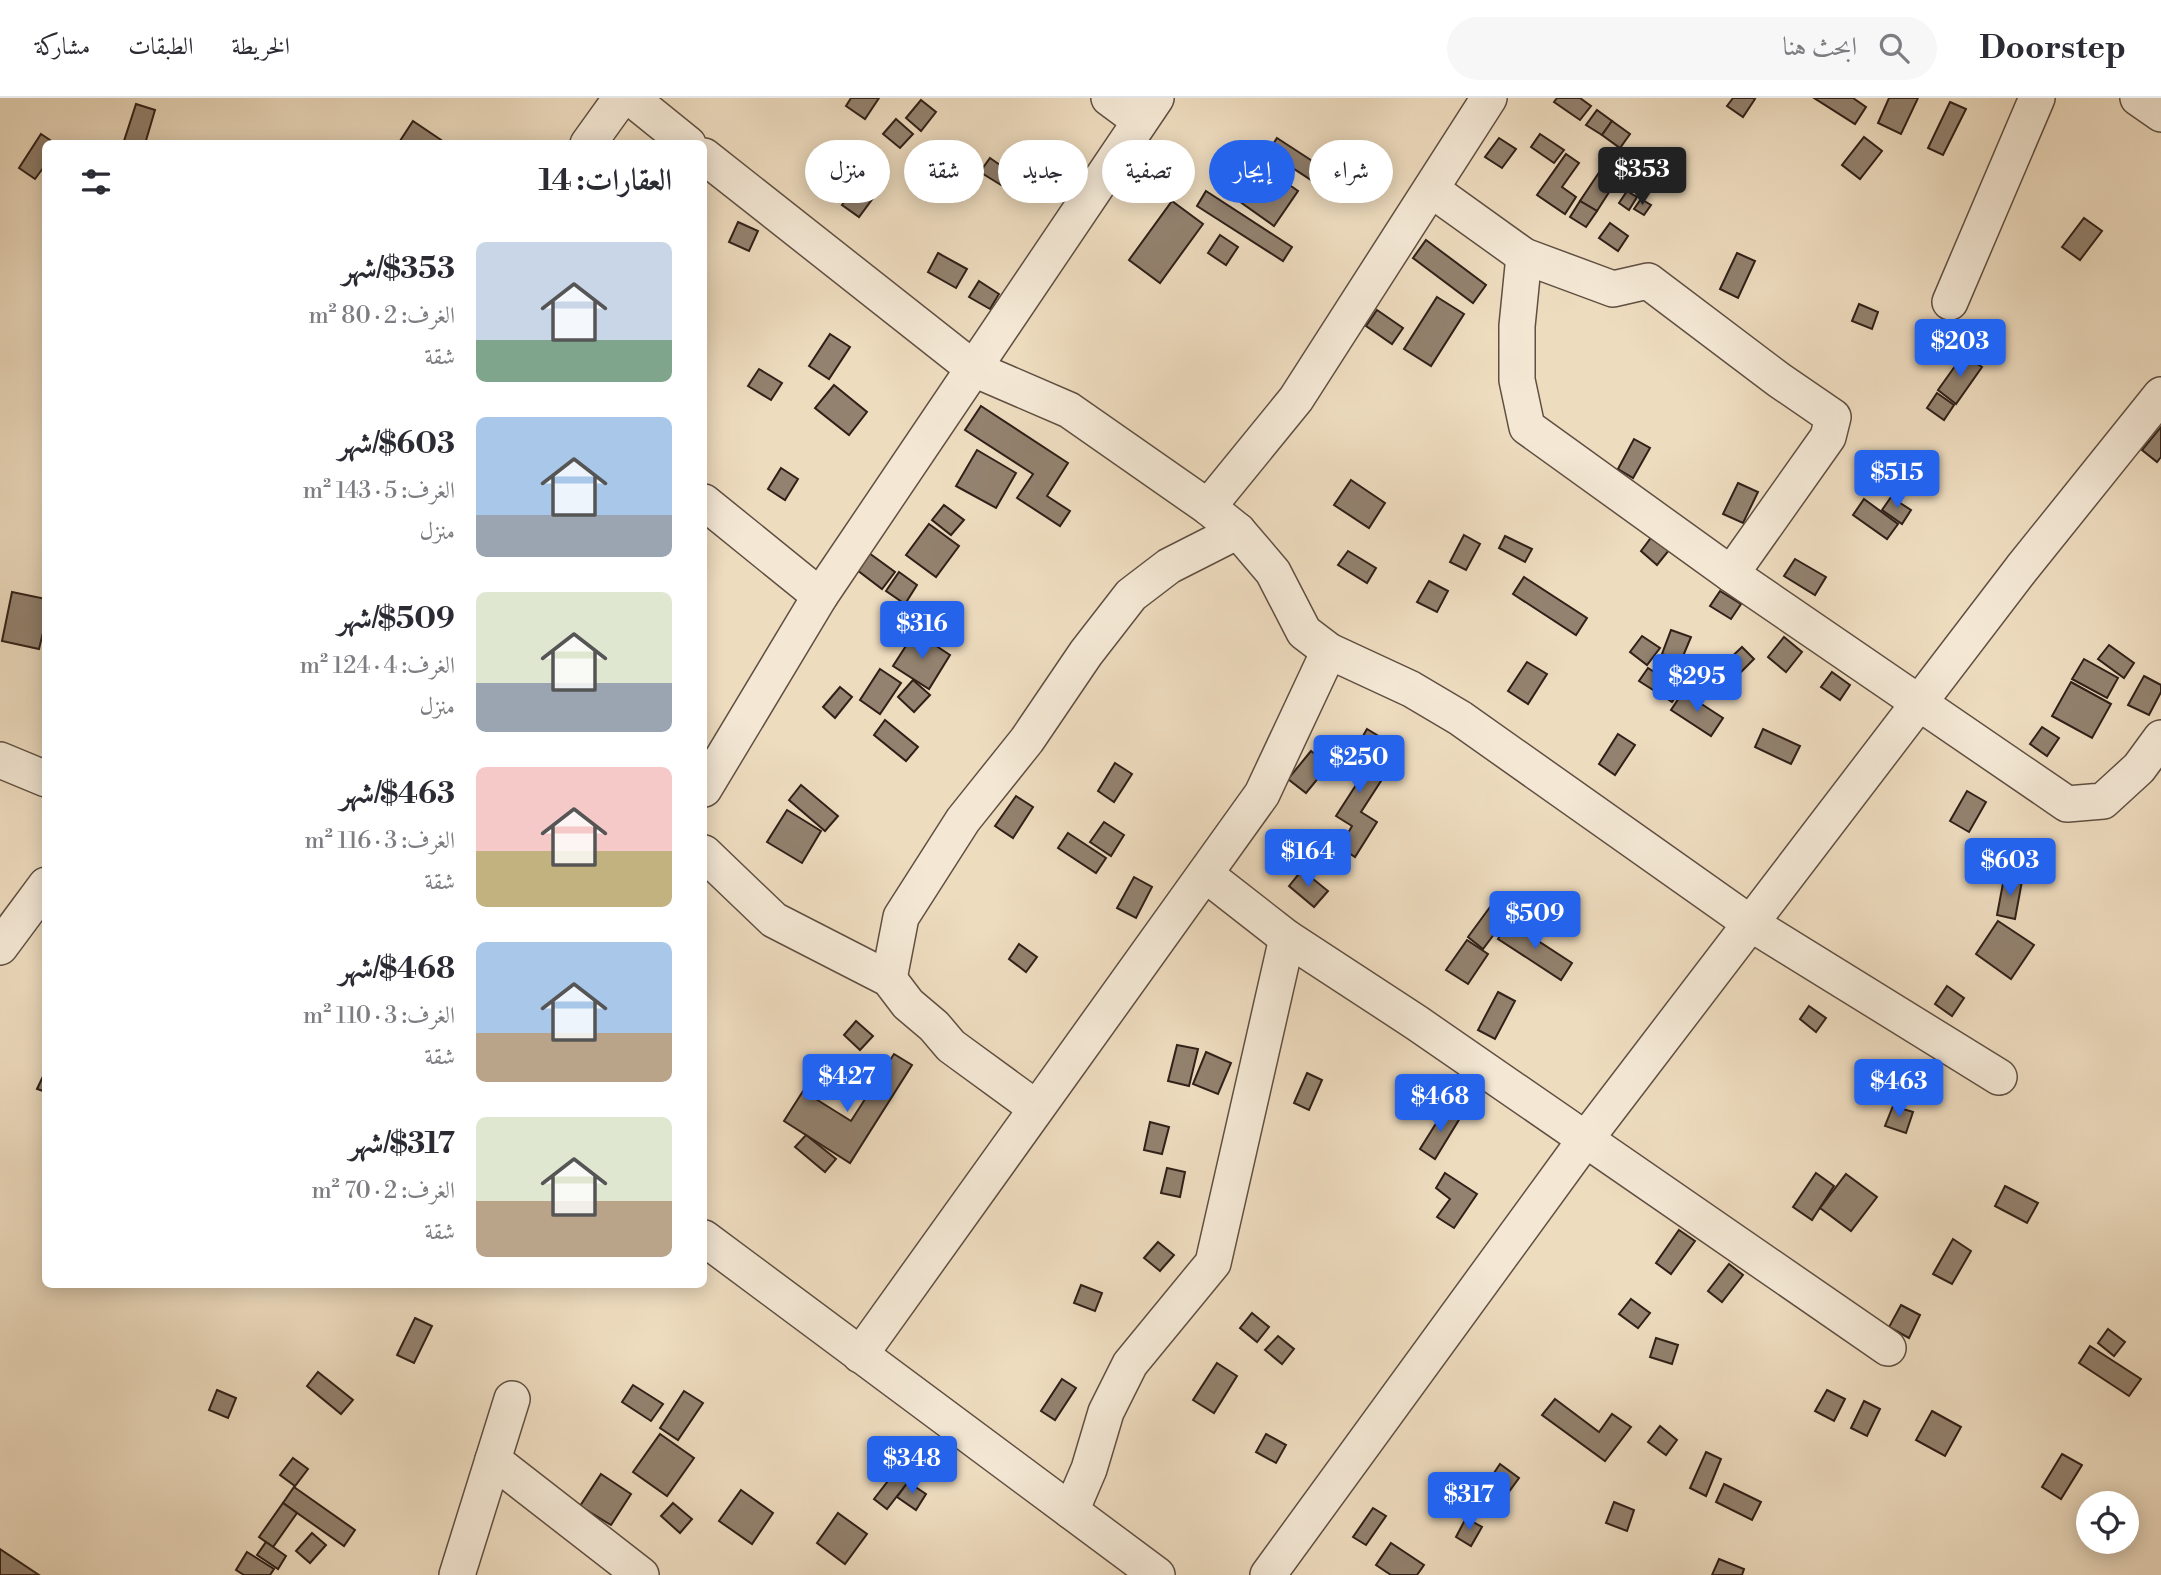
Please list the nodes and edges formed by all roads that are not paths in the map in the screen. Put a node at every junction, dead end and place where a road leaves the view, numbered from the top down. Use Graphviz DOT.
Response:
graph roads {
  1 [pos="621,98"];
  2 [pos="631,98"];
  3 [pos="1109,98"];
  4 [pos="1489,98"];
  5 [pos="2037,98"];
  6 [pos="2138,98"];
  7 [pos="1148,109"];
  8 [pos="2161,114"];
  9 [pos="591,140"];
  10 [pos="683,140"];
  11 [pos="707,158"];
  12 [pos="1432,190"];
  13 [pos="1524,256"];
  14 [pos="1950,302"];
  15 [pos="974,369"];
  16 [pos="2161,396"];
  17 [pos="707,504"];
  18 [pos="1208,507"];
  19 [pos="1238,531"];
  20 [pos="1731,574"];
  21 [pos="820,596"];
  22 [pos="1329,651"];
  23 [pos="1918,703"];
  24 [pos="2161,738"];
  25 [pos="0,760"];
  26 [pos="42,777"];
  27 [pos="707,784"];
  28 [pos="707,856"];
  29 [pos="1205,874"];
  30 [pos="42,890"];
  31 [pos="1751,923"];
  32 [pos="1287,937"];
  33 [pos="0,947"];
  34 [pos="889,979"];
  35 [pos="1999,1077"];
  36 [pos="1036,1108"];
  37 [pos="1585,1140"];
  38 [pos="707,1240"];
  39 [pos="1888,1348"];
  40 [pos="860,1355"];
  41 [pos="512,1399"];
  42 [pos="493,1460"];
  43 [pos="1071,1511"];
  44 [pos="457,1575"];
  45 [pos="641,1575"];
  46 [pos="1157,1575"];
  47 [pos="1268,1575"];
  1 -- 9 [label="street"];
  2 -- 10 [label="street"];
  3 -- 7 [label="street"];
  4 -- 12 [label="street"];
  5 -- 14 [label="street"];
  6 -- 8 [label="street"];
  7 -- 15 [label="street"];
  11 -- 15 [label="street"];
  12 -- 13 [label="street"];
  12 -- 18 [label="street"];
  13 -- 20 [label="street"];
  13 -- 20 [label="street"];
  15 -- 18 [label="street"];
  15 -- 21 [label="street"];
  16 -- 23 [label="street"];
  17 -- 21 [label="street"];
  18 -- 19 [label="street"];
  19 -- 22 [label="street"];
  19 -- 34 [label="street"];
  20 -- 23 [label="street"];
  21 -- 27 [label="street"];
  22 -- 29 [label="street"];
  22 -- 31 [label="street"];
  23 -- 24 [label="street"];
  23 -- 31 [label="street"];
  25 -- 26 [label="street"];
  28 -- 34 [label="street"];
  29 -- 32 [label="street"];
  29 -- 36 [label="street"];
  30 -- 33 [label="street"];
  31 -- 35 [label="street"];
  31 -- 37 [label="street"];
  32 -- 37 [label="street"];
  32 -- 43 [label="street"];
  34 -- 36 [label="street"];
  36 -- 40 [label="street"];
  37 -- 39 [label="street"];
  37 -- 47 [label="street"];
  38 -- 40 [label="street"];
  40 -- 43 [label="street"];
  41 -- 42 [label="street"];
  42 -- 44 [label="street"];
  42 -- 45 [label="street"];
  43 -- 46 [label="street"];
}
